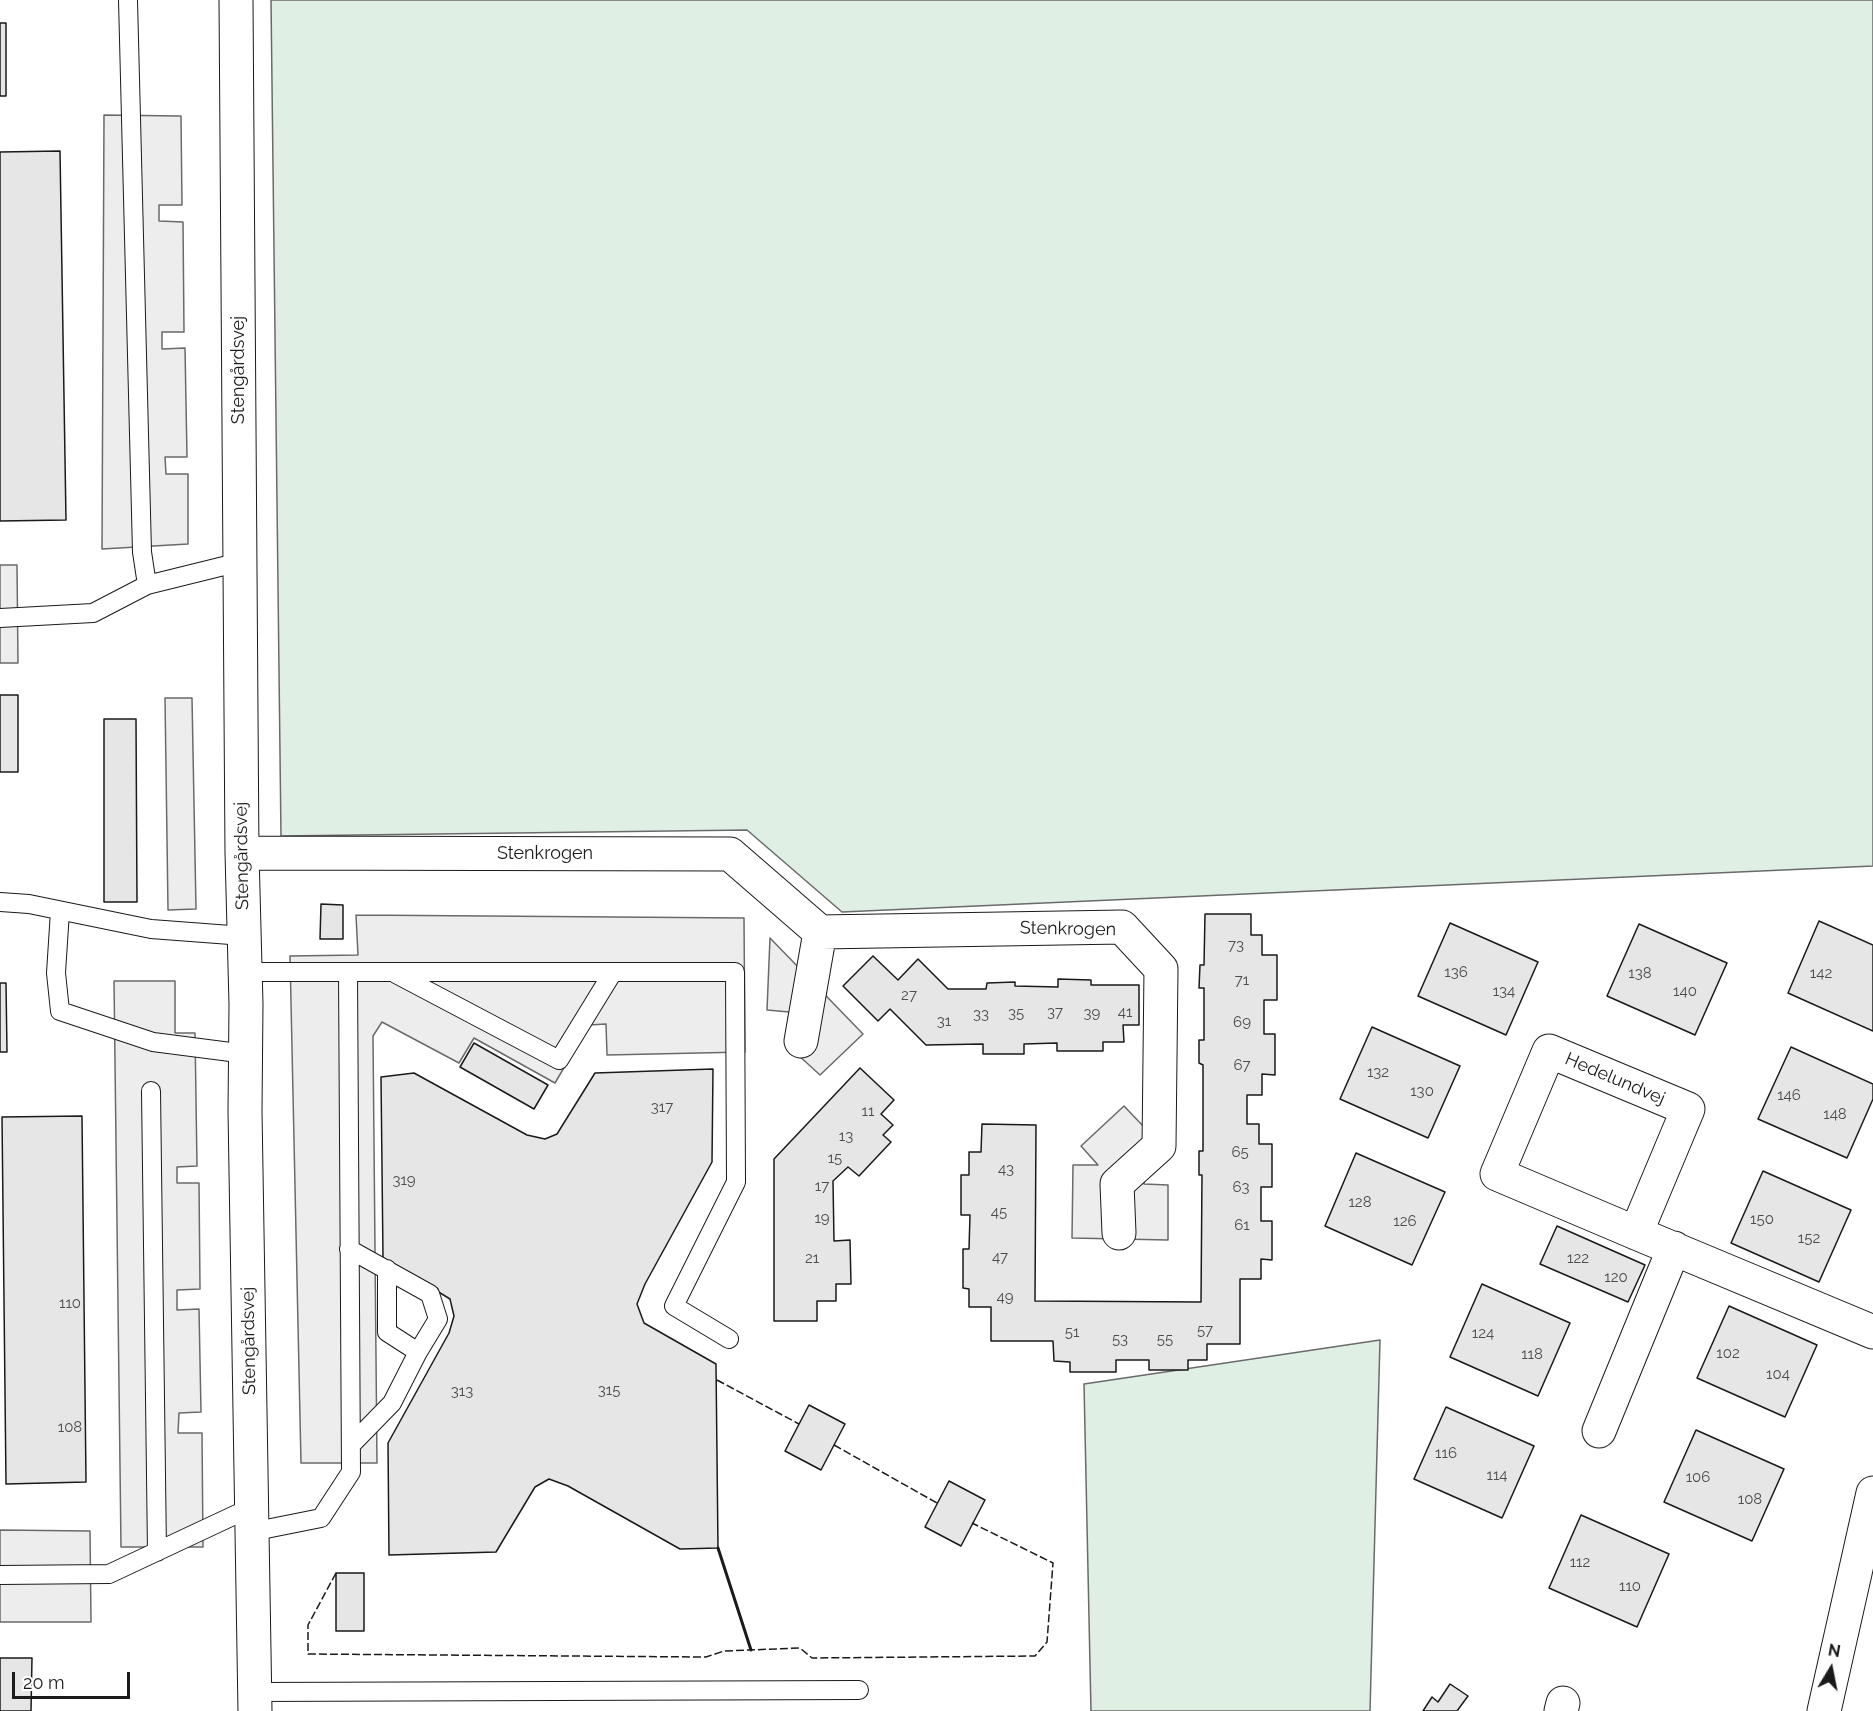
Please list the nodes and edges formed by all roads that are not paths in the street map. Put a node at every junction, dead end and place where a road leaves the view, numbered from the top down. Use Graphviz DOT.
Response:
graph roads {
  1 [pos="128,0"];
  2 [pos="236,0"];
  3 [pos="240,562"];
  4 [pos="147,585"];
  5 [pos="0,618"];
  6 [pos="242,853"];
  7 [pos="0,902"];
  8 [pos="60,911"];
  9 [pos="820,932"];
  10 [pos="244,936"];
  11 [pos="245,972"];
  12 [pos="348,972"];
  13 [pos="391,972"];
  14 [pos="613,972"];
  15 [pos="801,1041"];
  16 [pos="246,1054"];
  17 [pos="151,1091"];
  18 [pos="1119,1233"];
  19 [pos="1636,1233"];
  20 [pos="1674,1248"];
  21 [pos="350,1249"];
  22 [pos="387,1269"];
  23 [pos="1873,1332"];
  24 [pos="729,1339"];
  25 [pos="418,1352"];
  26 [pos="1599,1431"];
  27 [pos="351,1445"];
  28 [pos="1873,1493"];
  29 [pos="252,1519"];
  30 [pos="157,1552"];
  31 [pos="0,1575"];
  32 [pos="860,1690"];
  33 [pos="255,1701"];
  34 [pos="1824,1711"];
  1 -- 4 [label="lane"];
  2 -- 3 [label="street, Stengårdsvej"];
  3 -- 4 [label="lane"];
  3 -- 6 [label="street, Stengårdsvej"];
  4 -- 5 [label="lane"];
  6 -- 9 [label="street, Stenkrogen"];
  6 -- 10 [label="street, Stengårdsvej"];
  7 -- 8 [label="lane"];
  8 -- 10 [label="lane"];
  8 -- 16 [label="lane"];
  9 -- 15 [label="street"];
  9 -- 18 [label="street, Stenkrogen"];
  10 -- 11 [label="street, Stengårdsvej"];
  11 -- 12 [label="lane"];
  11 -- 16 [label="street, Stengårdsvej"];
  12 -- 13 [label="lane"];
  12 -- 21 [label="lane"];
  13 -- 14 [label="lane"];
  13 -- 14 [label="lane"];
  14 -- 24 [label="lane"];
  16 -- 29 [label="street, Stengårdsvej"];
  17 -- 30 [label="lane"];
  19 -- 19 [label="street, Hedelundvej"];
  19 -- 20 [label="street, Hedelundvej"];
  20 -- 23 [label="street, Hedelundvej"];
  20 -- 26 [label="street"];
  21 -- 22 [label="lane"];
  21 -- 27 [label="lane"];
  22 -- 25 [label="lane"];
  22 -- 25 [label="lane"];
  25 -- 27 [label="lane"];
  27 -- 29 [label="lane"];
  28 -- 34 [label="street"];
  29 -- 30 [label="lane"];
  29 -- 33 [label="street, Stengårdsvej"];
  30 -- 31 [label="lane"];
  32 -- 33 [label="lane"];
}
